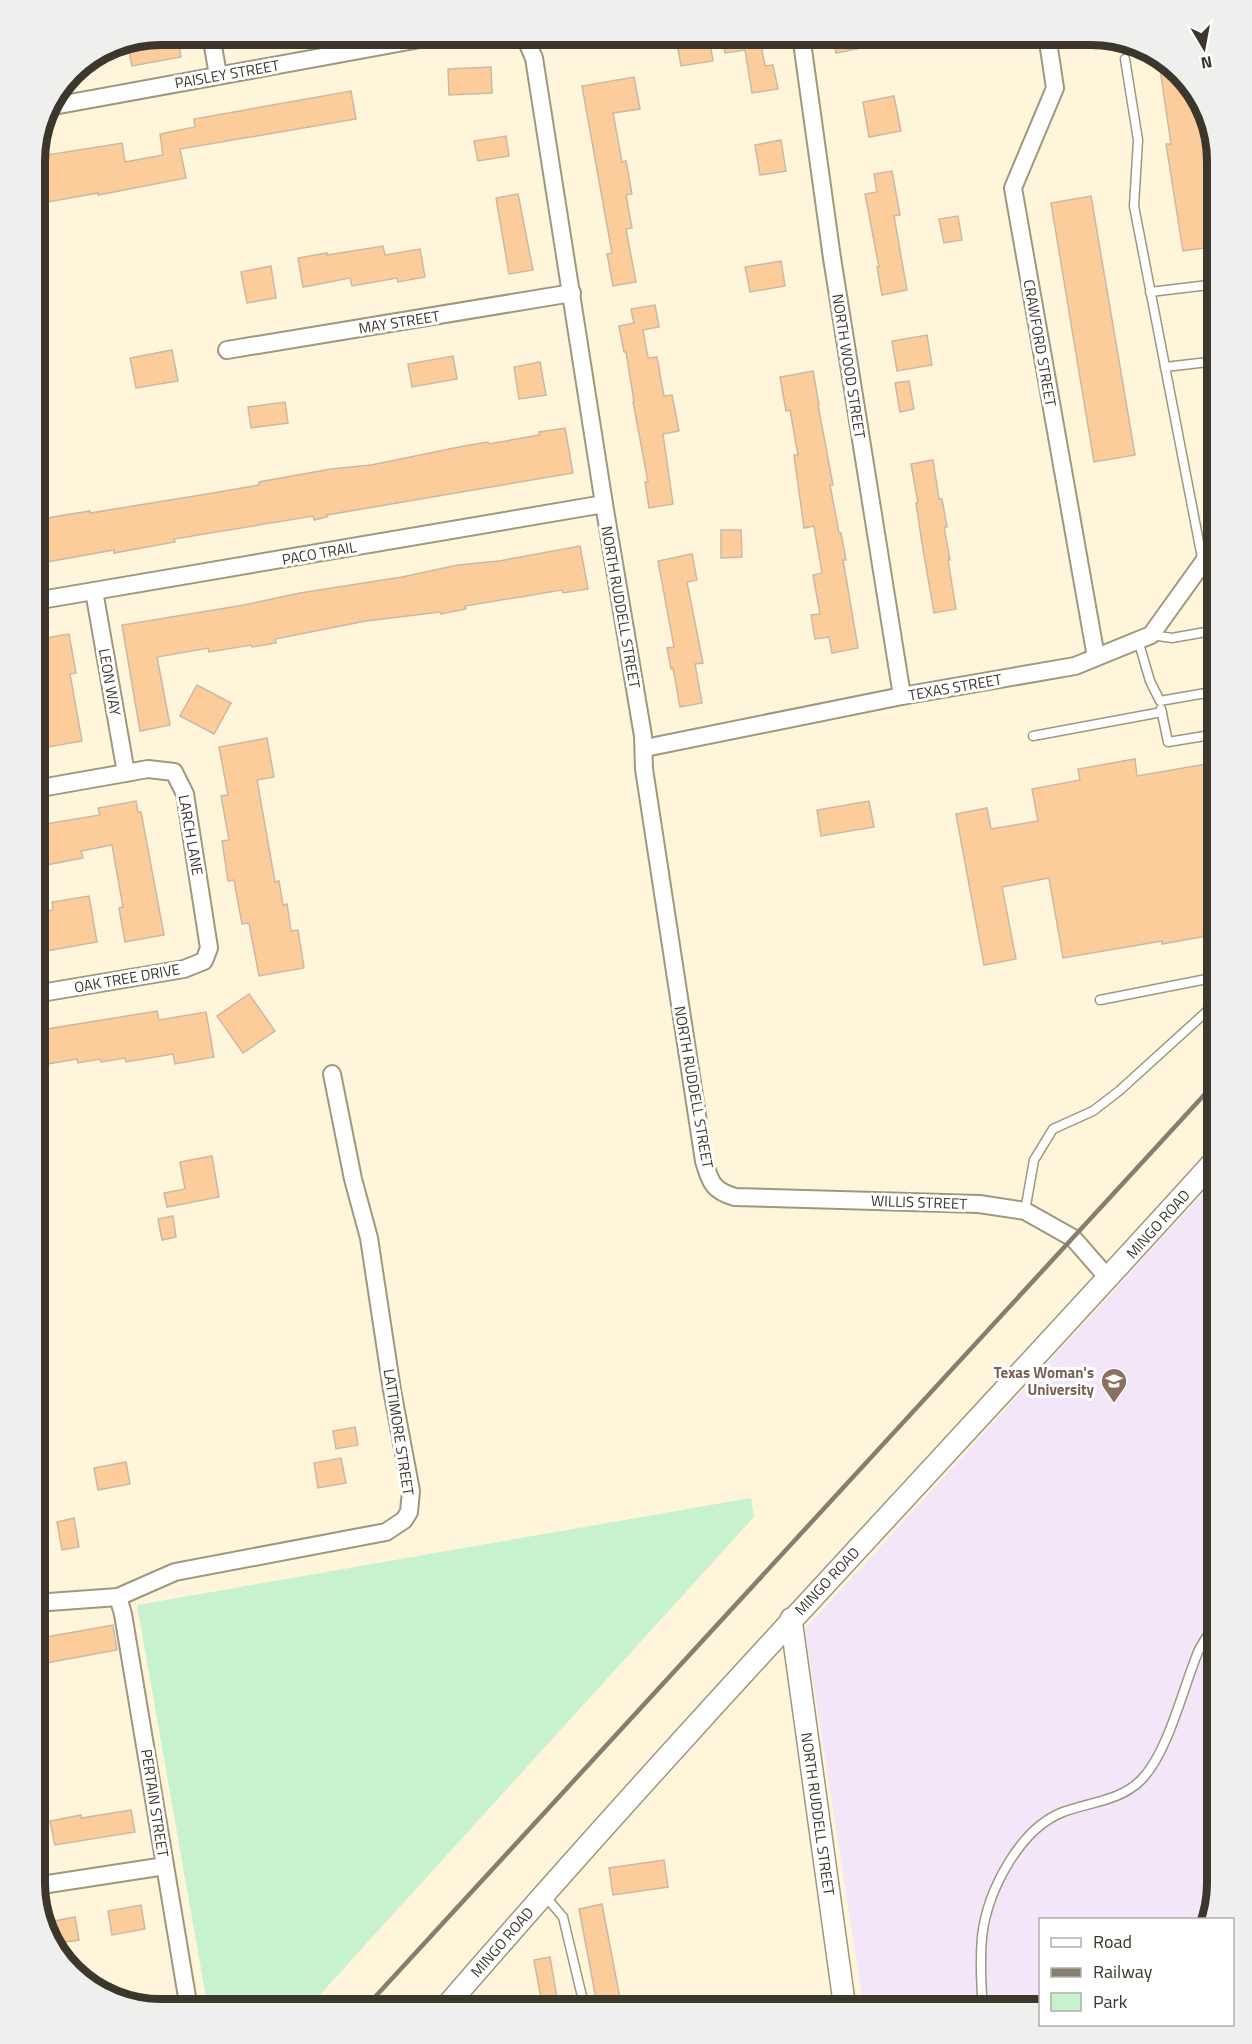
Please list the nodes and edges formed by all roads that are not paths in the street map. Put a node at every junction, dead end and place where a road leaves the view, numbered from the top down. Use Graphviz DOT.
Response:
graph roads {
  1 [pos="213,45"];
  2 [pos="386,45"];
  3 [pos="528,45"];
  4 [pos="802,45"];
  5 [pos="1049,45"];
  6 [pos="1125,59"];
  7 [pos="218,75"];
  8 [pos="60,105"];
  9 [pos="1207,285"];
  10 [pos="1150,292"];
  11 [pos="572,293"];
  12 [pos="227,350"];
  13 [pos="1207,362"];
  14 [pos="1165,367"];
  15 [pos="604,504"];
  16 [pos="1207,558"];
  17 [pos="1203,563"];
  18 [pos="94,591"];
  19 [pos="45,599"];
  20 [pos="1207,632"];
  21 [pos="1144,638"];
  22 [pos="1096,657"];
  23 [pos="1207,693"];
  24 [pos="902,696"];
  25 [pos="1160,701"];
  26 [pos="1162,712"];
  27 [pos="1033,736"];
  28 [pos="1207,736"];
  29 [pos="645,748"];
  30 [pos="126,773"];
  31 [pos="45,787"];
  32 [pos="209,948"];
  33 [pos="1207,979"];
  34 [pos="45,991"];
  35 [pos="1100,1000"];
  36 [pos="1207,1011"];
  37 [pos="332,1074"];
  38 [pos="1207,1170"];
  39 [pos="710,1181"];
  40 [pos="1025,1211"];
  41 [pos="1108,1278"];
  42 [pos="118,1597"];
  43 [pos="45,1602"];
  44 [pos="791,1619"];
  45 [pos="1207,1637"];
  46 [pos="165,1866"];
  47 [pos="45,1884"];
  48 [pos="544,1894"];
  49 [pos="187,1999"];
  50 [pos="453,1999"];
  51 [pos="583,1999"];
  52 [pos="837,1999"];
  53 [pos="982,1999"];
  1 -- 7 [label="street"];
  2 -- 7 [label="street, PAISLEY STREET"];
  3 -- 11 [label="street, NORTH RUDDELL STREET"];
  4 -- 24 [label="street, NORTH WOOD STREET"];
  5 -- 22 [label="street, CRAWFORD STREET"];
  6 -- 10 [label="lane"];
  7 -- 8 [label="street, PAISLEY STREET"];
  9 -- 10 [label="lane"];
  10 -- 14 [label="lane"];
  11 -- 12 [label="street, MAY STREET"];
  11 -- 15 [label="street, NORTH RUDDELL STREET"];
  13 -- 14 [label="lane"];
  14 -- 17 [label="lane"];
  15 -- 18 [label="street, PACO TRAIL"];
  15 -- 29 [label="street, NORTH RUDDELL STREET"];
  16 -- 17 [label="street"];
  17 -- 21 [label="street"];
  18 -- 19 [label="street, PACO TRAIL"];
  18 -- 30 [label="street, LEON WAY"];
  20 -- 21 [label="lane"];
  21 -- 22 [label="street, TEXAS STREET"];
  21 -- 25 [label="lane"];
  22 -- 24 [label="street, TEXAS STREET"];
  23 -- 25 [label="lane"];
  24 -- 29 [label="street, TEXAS STREET"];
  25 -- 26 [label="lane"];
  26 -- 27 [label="lane"];
  26 -- 28 [label="lane"];
  29 -- 39 [label="street, NORTH RUDDELL STREET"];
  30 -- 31 [label="street"];
  30 -- 32 [label="street, LARCH LANE"];
  32 -- 34 [label="street, OAK TREE DRIVE"];
  33 -- 35 [label="lane"];
  36 -- 40 [label="lane"];
  37 -- 42 [label="street, LATTIMORE STREET"];
  38 -- 41 [label="street, MINGO ROAD"];
  39 -- 40 [label="street, WILLIS STREET"];
  40 -- 41 [label="street, WILLIS STREET"];
  41 -- 44 [label="street, MINGO ROAD"];
  42 -- 43 [label="street, LATTIMORE STREET"];
  42 -- 46 [label="street, PERTAIN STREET"];
  44 -- 48 [label="street, MINGO ROAD"];
  44 -- 52 [label="street, NORTH RUDDELL STREET"];
  45 -- 53 [label="lane"];
  46 -- 47 [label="street"];
  46 -- 49 [label="street, PERTAIN STREET"];
  48 -- 50 [label="street, MINGO ROAD"];
  48 -- 51 [label="lane"];
}
